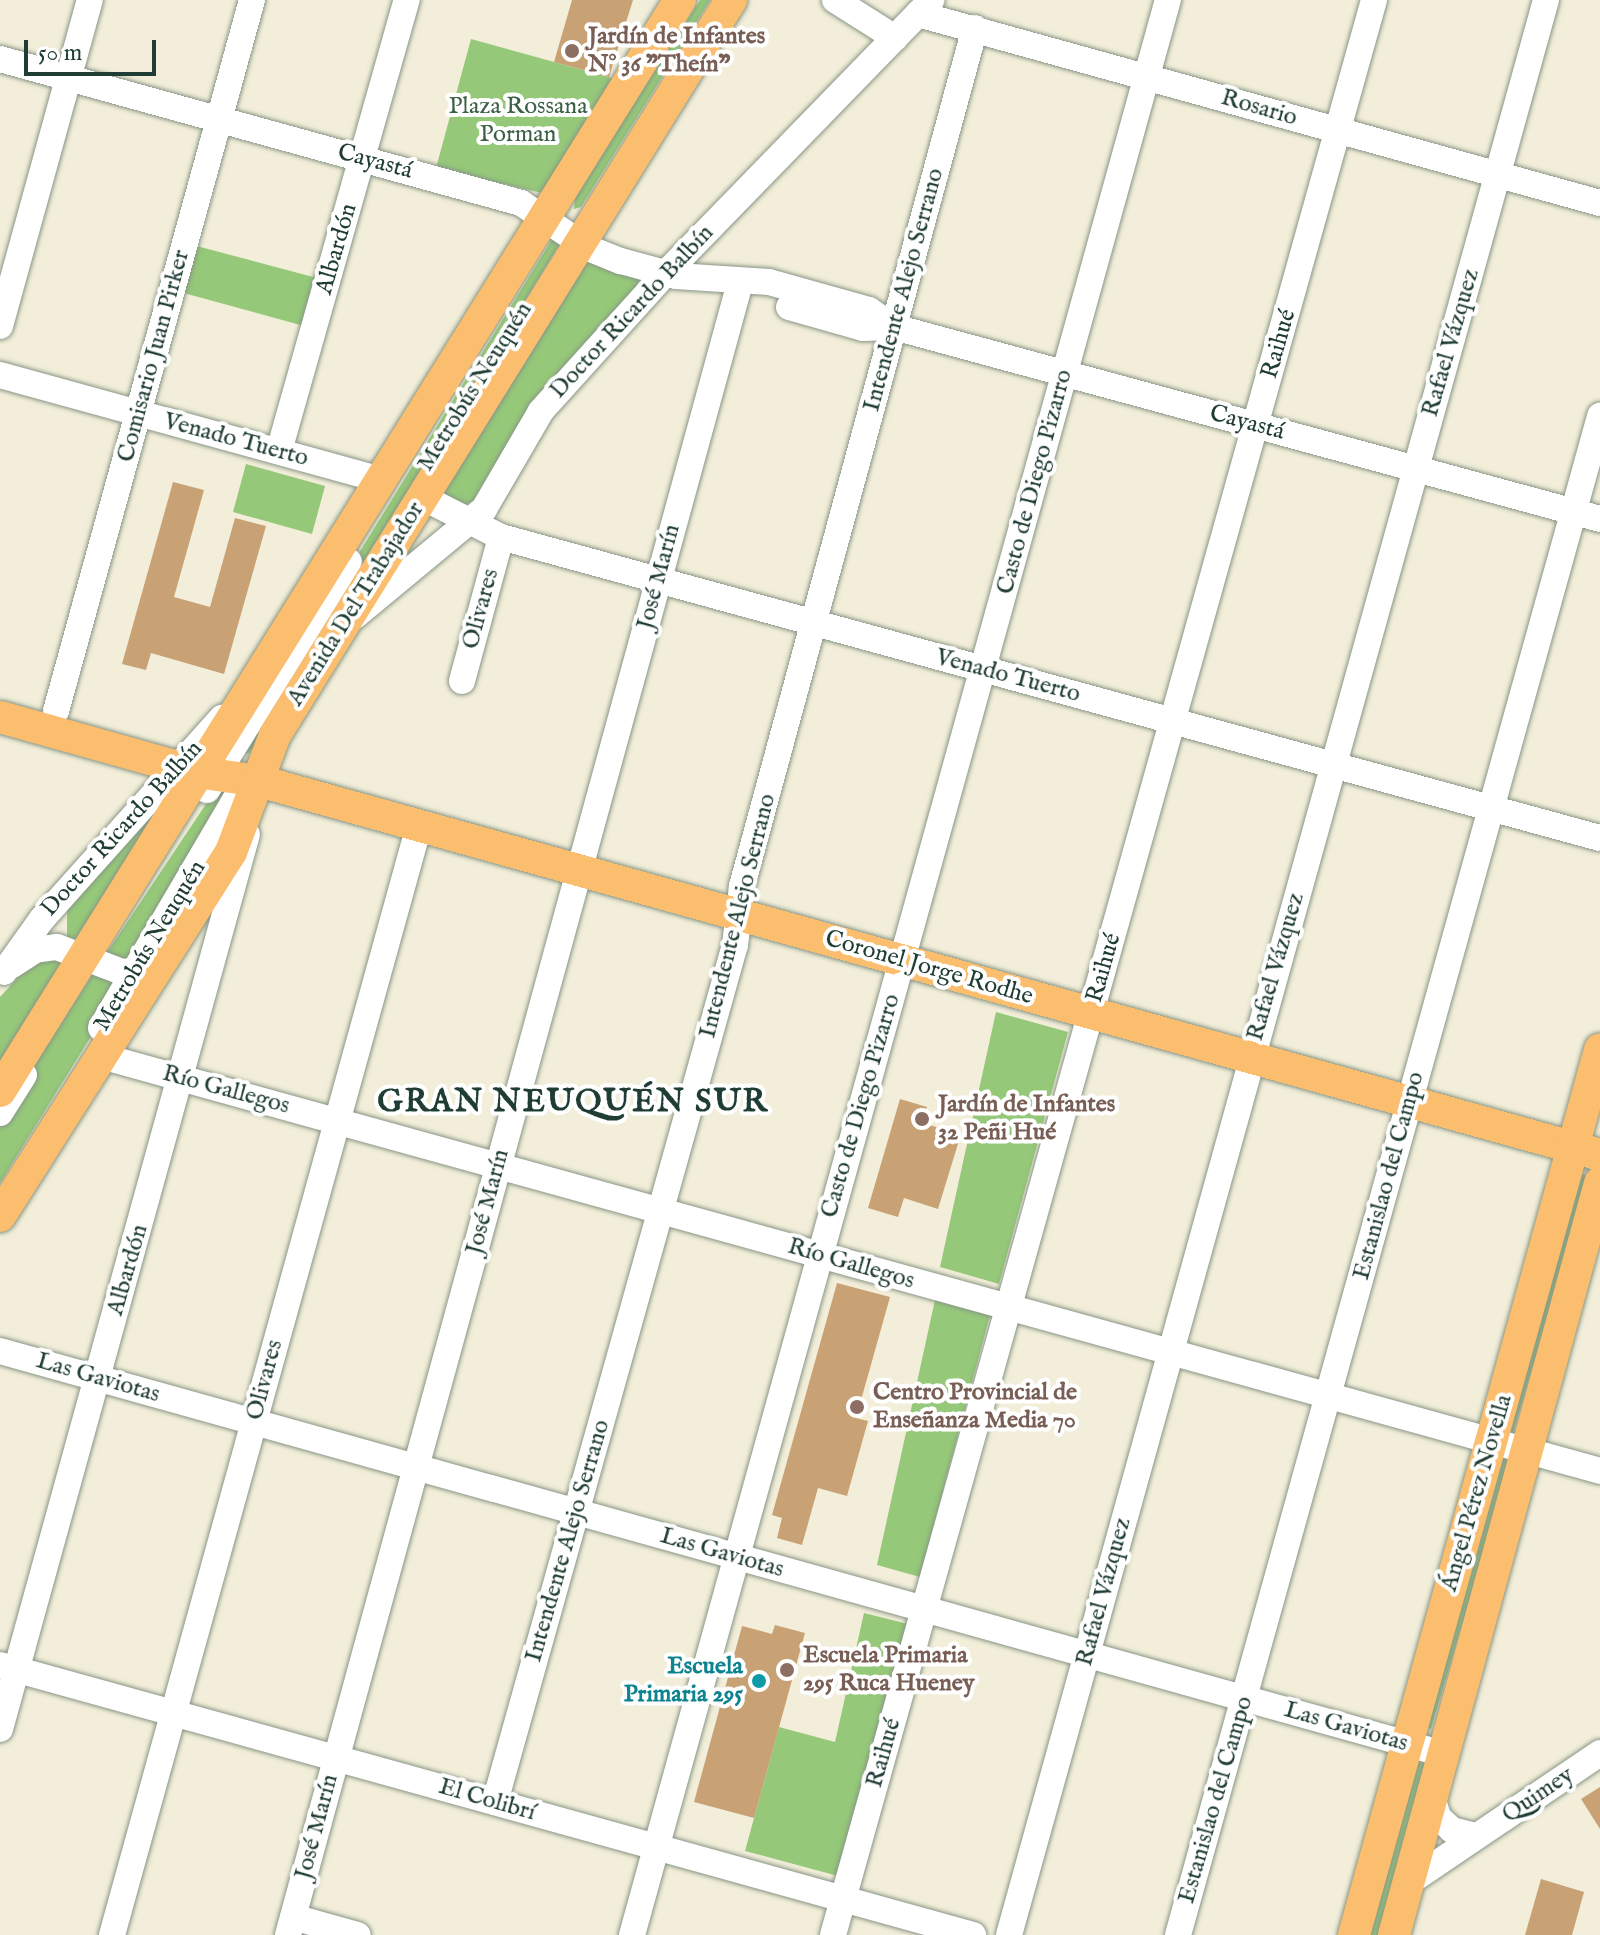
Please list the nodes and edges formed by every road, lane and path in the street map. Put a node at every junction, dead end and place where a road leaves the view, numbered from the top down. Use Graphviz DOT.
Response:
graph roads {
  1 [pos="90,0"];
  2 [pos="252,0"];
  3 [pos="407,0"];
  4 [pos="680,0"];
  5 [pos="695,0"];
  6 [pos="715,0"];
  7 [pos="731,0"];
  8 [pos="835,0"];
  9 [pos="1168,0"];
  10 [pos="1374,0"];
  11 [pos="1546,0"];
  12 [pos="924,7"];
  13 [pos="975,28"];
  14 [pos="895,38"];
  15 [pos="0,59"];
  16 [pos="1147,76"];
  17 [pos="69,78"];
  18 [pos="219,119"];
  19 [pos="1338,130"];
  20 [pos="362,159"];
  21 [pos="1498,175"];
  22 [pos="1600,203"];
  23 [pos="562,228"];
  24 [pos="665,274"];
  25 [pos="740,283"];
  26 [pos="0,326"];
  27 [pos="894,327"];
  28 [pos="1065,373"];
  29 [pos="0,375"];
  30 [pos="138,413"];
  31 [pos="1600,416"];
  32 [pos="1256,425"];
  33 [pos="279,451"];
  34 [pos="1415,469"];
  35 [pos="380,480"];
  36 [pos="422,497"];
  37 [pos="1573,512"];
  38 [pos="1600,519"];
  39 [pos="471,523"];
  40 [pos="501,537"];
  41 [pos="658,580"];
  42 [pos="814,623"];
  43 [pos="342,625"];
  44 [pos="983,669"];
  45 [pos="462,681"];
  46 [pos="0,696"];
  47 [pos="56,711"];
  48 [pos="0,717"];
  49 [pos="1173,721"];
  50 [pos="1333,765"];
  51 [pos="218,768"];
  52 [pos="1491,808"];
  53 [pos="242,815"];
  54 [pos="419,826"];
  55 [pos="1600,838"];
  56 [pos="579,870"];
  57 [pos="75,883"];
  58 [pos="739,914"];
  59 [pos="84,956"];
  60 [pos="163,959"];
  61 [pos="902,960"];
  62 [pos="134,973"];
  63 [pos="2,974"];
  64 [pos="1091,1013"];
  65 [pos="1600,1050"];
  66 [pos="101,1056"];
  67 [pos="1251,1057"];
  68 [pos="181,1078"];
  69 [pos="0,1091"];
  70 [pos="1410,1102"];
  71 [pos="0,1113"];
  72 [pos="337,1121"];
  73 [pos="1586,1151"];
  74 [pos="498,1166"];
  75 [pos="1600,1183"];
  76 [pos="0,1191"];
  77 [pos="661,1211"];
  78 [pos="0,1216"];
  79 [pos="820,1255"];
  80 [pos="1008,1307"];
  81 [pos="0,1351"];
  82 [pos="1170,1352"];
  83 [pos="98,1378"];
  84 [pos="1328,1396"];
  85 [pos="254,1422"];
  86 [pos="1492,1441"];
  87 [pos="1526,1451"];
  88 [pos="416,1467"];
  89 [pos="1600,1471"];
  90 [pos="576,1512"];
  91 [pos="736,1557"];
  92 [pos="924,1609"];
  93 [pos="1087,1654"];
  94 [pos="8,1667"];
  95 [pos="1244,1699"];
  96 [pos="173,1713"];
  97 [pos="0,1729"];
  98 [pos="1407,1744"];
  99 [pos="1600,1753"];
  100 [pos="1443,1754"];
  101 [pos="336,1758"];
  102 [pos="1432,1796"];
  103 [pos="495,1802"];
  104 [pos="1476,1836"];
  105 [pos="656,1847"];
  106 [pos="1408,1883"];
  107 [pos="843,1899"];
  108 [pos="290,1926"];
  109 [pos="112,1935"];
  110 [pos="358,1935"];
  111 [pos="632,1935"];
  112 [pos="833,1935"];
  113 [pos="973,1935"];
  114 [pos="1009,1935"];
  115 [pos="1178,1935"];
  116 [pos="1354,1935"];
  117 [pos="1394,1935"];
  1 -- 17 [label="street"];
  2 -- 18 [label="street, Comisario Juan Pirker"];
  3 -- 20 [label="street, Albardón"];
  4 -- 23 [label="main road, Avenida Del Trabajador"];
  5 -- 23 [label="street, Metrobús Neuquén"];
  6 -- 23 [label="street, Metrobús Neuquén"];
  7 -- 23 [label="main road, Avenida Del Trabajador"];
  8 -- 14 [label="street"];
  9 -- 16 [label="street, Casto de Diego Pizarro"];
  10 -- 19 [label="street, Raihué"];
  11 -- 21 [label="street, Rafael Vázquez"];
  12 -- 13 [label="street, Rosario"];
  12 -- 14 [label="street, Doctor Ricardo Balbín"];
  13 -- 16 [label="street, Rosario"];
  13 -- 27 [label="street, Intendente Alejo Serrano"];
  14 -- 24 [label="street, Doctor Ricardo Balbín"];
  15 -- 17 [label="street, Cayastá"];
  16 -- 19 [label="street, Rosario"];
  16 -- 28 [label="street, Casto de Diego Pizarro"];
  17 -- 18 [label="street, Cayastá"];
  17 -- 26 [label="street"];
  18 -- 20 [label="street, Cayastá"];
  18 -- 30 [label="street, Comisario Juan Pirker"];
  19 -- 21 [label="street, Rosario"];
  19 -- 32 [label="street, Raihué"];
  20 -- 23 [label="street, Cayastá"];
  20 -- 33 [label="street, Albardón"];
  21 -- 22 [label="street, Rosario"];
  21 -- 34 [label="street, Rafael Vázquez"];
  23 -- 24 [label="street, Cayastá"];
  23 -- 35 [label="main road, Avenida Del Trabajador"];
  23 -- 36 [label="main road, Avenida Del Trabajador"];
  23 -- 51 [label="street, Metrobús Neuquén"];
  24 -- 25 [label="street, Cayastá"];
  24 -- 39 [label="street, Doctor Ricardo Balbín"];
  25 -- 27 [label="street, Cayastá"];
  25 -- 41 [label="street, José Marín"];
  27 -- 28 [label="street, Cayastá"];
  27 -- 42 [label="street, Intendente Alejo Serrano"];
  28 -- 32 [label="street, Cayastá"];
  28 -- 44 [label="street, Casto de Diego Pizarro"];
  29 -- 30 [label="street, Venado Tuerto"];
  30 -- 33 [label="street, Venado Tuerto"];
  30 -- 47 [label="street, Comisario Juan Pirker"];
  31 -- 37 [label="street, Estanislao del Campo"];
  32 -- 34 [label="street, Cayastá"];
  32 -- 49 [label="street, Raihué"];
  33 -- 35 [label="street, Venado Tuerto"];
  34 -- 37 [label="street, Cayastá"];
  34 -- 50 [label="street, Rafael Vázquez"];
  35 -- 51 [label="main road, Avenida Del Trabajador"];
  36 -- 39 [label="street, Venado Tuerto"];
  36 -- 43 [label="main road, Avenida Del Trabajador"];
  37 -- 38 [label="street, Cayastá"];
  37 -- 52 [label="street, Estanislao del Campo"];
  39 -- 40 [label="street, Venado Tuerto"];
  39 -- 43 [label="street, Doctor Ricardo Balbín"];
  40 -- 41 [label="street, Venado Tuerto"];
  40 -- 45 [label="street, Olivares"];
  41 -- 42 [label="street, Venado Tuerto"];
  41 -- 56 [label="street, José Marín"];
  42 -- 44 [label="street, Venado Tuerto"];
  42 -- 58 [label="street, Intendente Alejo Serrano"];
  43 -- 51 [label="main road, Avenida Del Trabajador"];
  44 -- 49 [label="street, Venado Tuerto"];
  44 -- 61 [label="street, Casto de Diego Pizarro"];
  46 -- 47 [label="main road, Coronel Jorge Rodhe"];
  47 -- 51 [label="main road, Coronel Jorge Rodhe"];
  48 -- 51 [label="main road, Coronel Jorge Rodhe"];
  49 -- 50 [label="street, Venado Tuerto"];
  49 -- 64 [label="street, Raihué"];
  50 -- 52 [label="street, Venado Tuerto"];
  50 -- 67 [label="street, Rafael Vázquez"];
  51 -- 53 [label="main road, Avenida Del Trabajador"];
  51 -- 54 [label="main road, Coronel Jorge Rodhe"];
  51 -- 57 [label="street, Doctor Ricardo Balbín"];
  51 -- 59 [label="main road, Avenida Del Trabajador"];
  51 -- 62 [label="street, Metrobús Neuquén"];
  52 -- 55 [label="street, Venado Tuerto"];
  52 -- 70 [label="street, Estanislao del Campo"];
  53 -- 53 [label="street"];
  53 -- 60 [label="main road, Avenida Del Trabajador"];
  53 -- 68 [label="street, Albardón"];
  54 -- 56 [label="main road, Coronel Jorge Rodhe"];
  54 -- 72 [label="street, Olivares"];
  56 -- 58 [label="main road, Coronel Jorge Rodhe"];
  56 -- 74 [label="street, José Marín"];
  57 -- 59 [label="street"];
  57 -- 63 [label="street, Doctor Ricardo Balbín"];
  58 -- 61 [label="main road, Coronel Jorge Rodhe"];
  58 -- 77 [label="street, Intendente Alejo Serrano"];
  59 -- 62 [label="street, Doctor Ricardo Balbín"];
  59 -- 63 [label="street, Doctor Ricardo Balbín"];
  59 -- 69 [label="main road, Avenida Del Trabajador"];
  59 -- 71 [label="street, Metrobús Neuquén"];
  60 -- 62 [label="street"];
  60 -- 66 [label="main road, Avenida Del Trabajador"];
  61 -- 64 [label="main road, Coronel Jorge Rodhe"];
  61 -- 79 [label="street, Casto de Diego Pizarro"];
  62 -- 76 [label="street, Metrobús Neuquén"];
  64 -- 67 [label="main road, Coronel Jorge Rodhe"];
  64 -- 80 [label="street, Raihué"];
  65 -- 73 [label="main road, Ángel Pérez Novella"];
  66 -- 68 [label="street, Río Gallegos"];
  66 -- 78 [label="main road, Avenida Del Trabajador"];
  67 -- 70 [label="main road, Coronel Jorge Rodhe"];
  67 -- 82 [label="street, Rafael Vázquez"];
  68 -- 72 [label="street, Río Gallegos"];
  68 -- 83 [label="street, Albardón"];
  70 -- 73 [label="main road, Coronel Jorge Rodhe"];
  70 -- 84 [label="street, Estanislao del Campo"];
  72 -- 74 [label="street, Río Gallegos"];
  72 -- 85 [label="street, Olivares"];
  73 -- 86 [label="main road, Ángel Pérez Novella"];
  74 -- 77 [label="street, Río Gallegos"];
  74 -- 88 [label="street, José Marín"];
  75 -- 87 [label="main road, Ángel Pérez Novella"];
  77 -- 79 [label="street, Río Gallegos"];
  77 -- 90 [label="street, Intendente Alejo Serrano"];
  79 -- 80 [label="street, Río Gallegos"];
  79 -- 91 [label="street, Casto de Diego Pizarro"];
  80 -- 82 [label="street, Río Gallegos"];
  80 -- 92 [label="street, Raihué"];
  81 -- 83 [label="street, Las Gaviotas"];
  82 -- 84 [label="street, Río Gallegos"];
  82 -- 93 [label="street, Rafael Vázquez"];
  83 -- 85 [label="street, Las Gaviotas"];
  83 -- 94 [label="street, Albardón"];
  84 -- 86 [label="street, Río Gallegos"];
  84 -- 95 [label="street, Estanislao del Campo"];
  85 -- 88 [label="street, Las Gaviotas"];
  85 -- 96 [label="street, Olivares"];
  86 -- 87 [label="street, Río Gallegos"];
  86 -- 98 [label="main road, Ángel Pérez Novella"];
  87 -- 89 [label="street, Río Gallegos"];
  87 -- 100 [label="main road, Ángel Pérez Novella"];
  88 -- 90 [label="street, Las Gaviotas"];
  88 -- 101 [label="street, José Marín"];
  90 -- 91 [label="street, Las Gaviotas"];
  90 -- 103 [label="street, Intendente Alejo Serrano"];
  91 -- 92 [label="street, Las Gaviotas"];
  91 -- 105 [label="street, Casto de Diego Pizarro"];
  92 -- 93 [label="street, Las Gaviotas"];
  92 -- 107 [label="street, Raihué"];
  93 -- 95 [label="street, Las Gaviotas"];
  93 -- 114 [label="street, Rafael Vázquez"];
  94 -- 96 [label="street, El Colibrí"];
  94 -- 97 [label="street, Albardón"];
  95 -- 98 [label="street, Las Gaviotas"];
  95 -- 115 [label="street, Estanislao del Campo"];
  96 -- 101 [label="street, El Colibrí"];
  96 -- 109 [label="street, Olivares"];
  98 -- 100 [label="street, Las Gaviotas"];
  98 -- 116 [label="main road, Ángel Pérez Novella"];
  99 -- 104 [label="street, Quimey"];
  100 -- 102 [label="main road, Ángel Pérez Novella"];
  101 -- 103 [label="street, El Colibrí"];
  101 -- 108 [label="street, José Marín"];
  102 -- 104 [label="street, Quimey"];
  102 -- 106 [label="main road, Ángel Pérez Novella"];
  103 -- 105 [label="street, El Colibrí"];
  104 -- 106 [label="street, Quimey"];
  105 -- 107 [label="street, El Colibrí"];
  105 -- 111 [label="street, Casto de Diego Pizarro"];
  106 -- 117 [label="main road, Ángel Pérez Novella"];
  107 -- 112 [label="street, Raihué"];
  107 -- 113 [label="street, El Colibrí"];
  108 -- 110 [label="street"];
}
